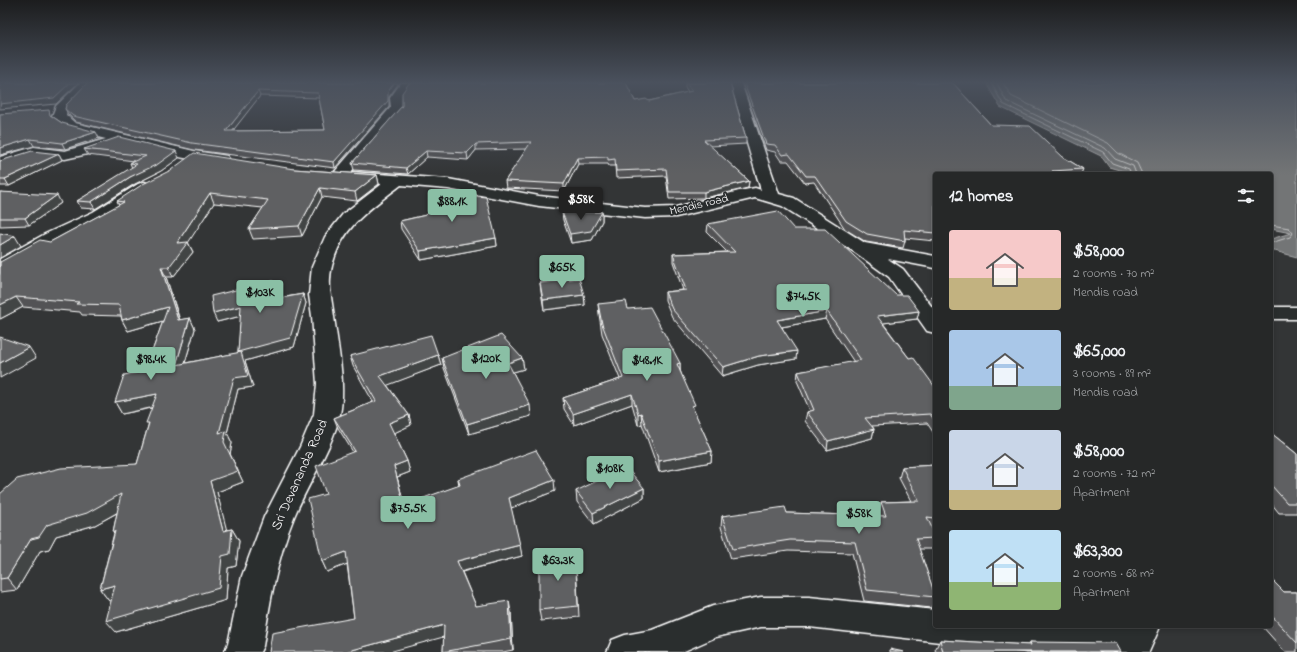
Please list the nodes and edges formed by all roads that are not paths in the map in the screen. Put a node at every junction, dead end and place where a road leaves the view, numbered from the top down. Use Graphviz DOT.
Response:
graph roads {
  1 [pos="57,113"];
  2 [pos="392,113"];
  3 [pos="744,113"];
  4 [pos="121,138"];
  5 [pos="194,155"];
  6 [pos="0,162"];
  7 [pos="239,162"];
  8 [pos="178,167"];
  9 [pos="161,178"];
  10 [pos="396,180"];
  11 [pos="771,196"];
  12 [pos="859,248"];
  13 [pos="933,262"];
  14 [pos="0,267"];
  15 [pos="1297,312"];
  16 [pos="1273,313"];
  17 [pos="933,323"];
  18 [pos="933,625"];
  19 [pos="956,628"];
  20 [pos="1142,628"];
  21 [pos="242,652"];
  22 [pos="626,652"];
  1 -- 4 [label="street"];
  2 -- 10 [label="street, Mendis road"];
  3 -- 11 [label="street"];
  4 -- 5 [label="street"];
  4 -- 6 [label="street"];
  5 -- 7 [label="street"];
  5 -- 8 [label="street"];
  9 -- 14 [label="street"];
  10 -- 11 [label="street, Mendis road"];
  10 -- 21 [label="street, Sri Devananda Road"];
  11 -- 12 [label="street, Mendis road"];
  12 -- 13 [label="street, Mendis road"];
  12 -- 17 [label="street"];
  15 -- 16 [label="street"];
  18 -- 22 [label="street"];
  19 -- 20 [label="street"];
}
